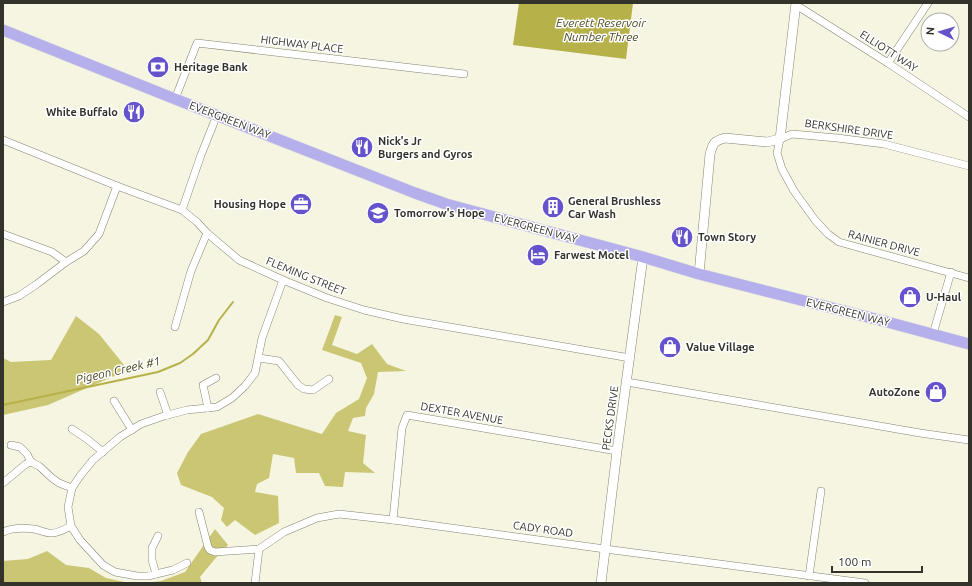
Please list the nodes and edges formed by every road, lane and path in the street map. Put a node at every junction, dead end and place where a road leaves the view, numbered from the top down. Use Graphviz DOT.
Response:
graph roads {
  1 [pos="928,3"];
  2 [pos="796,4"];
  3 [pos="3,30"];
  4 [pos="888,63"];
  5 [pos="464,74"];
  6 [pos="175,99"];
  7 [pos="217,115"];
  8 [pos="969,117"];
  9 [pos="780,139"];
  10 [pos="3,140"];
  11 [pos="969,166"];
  12 [pos="117,186"];
  13 [pos="182,210"];
  14 [pos="207,233"];
  15 [pos="3,234"];
  16 [pos="643,257"];
  17 [pos="66,262"];
  18 [pos="951,272"];
  19 [pos="699,274"];
  20 [pos="969,278"];
  21 [pos="283,280"];
  22 [pos="3,302"];
  23 [pos="175,327"];
  24 [pos="933,334"];
  25 [pos="969,344"];
  26 [pos="259,358"];
  27 [pos="630,358"];
  28 [pos="216,378"];
  29 [pos="329,379"];
  30 [pos="627,382"];
  31 [pos="160,392"];
  32 [pos="114,401"];
  33 [pos="208,408"];
  34 [pos="168,415"];
  35 [pos="72,429"];
  36 [pos="132,430"];
  37 [pos="969,440"];
  38 [pos="11,445"];
  39 [pos="617,451"];
  40 [pos="102,452"];
  41 [pos="31,462"];
  42 [pos="3,483"];
  43 [pos="72,488"];
  44 [pos="821,491"];
  45 [pos="200,512"];
  46 [pos="393,520"];
  47 [pos="71,526"];
  48 [pos="3,532"];
  49 [pos="158,536"];
  50 [pos="259,549"];
  51 [pos="605,549"];
  52 [pos="187,563"];
  53 [pos="156,574"];
  54 [pos="809,576"];
  55 [pos="255,583"];
  56 [pos="601,583"];
  57 [pos="865,583"];
  1 -- 4 [label="street"];
  2 -- 4 [label="street, ELLIOTT WAY"];
  2 -- 9 [label="street"];
  3 -- 6 [label="main road, EVERGREEN WAY"];
  4 -- 8 [label="street, ELLIOTT WAY"];
  5 -- 6 [label="street, HIGHWAY PLACE"];
  6 -- 7 [label="main road, EVERGREEN WAY"];
  7 -- 13 [label="street"];
  7 -- 16 [label="main road, EVERGREEN WAY"];
  9 -- 11 [label="street, BERKSHIRE DRIVE"];
  9 -- 18 [label="street, RAINIER DRIVE"];
  9 -- 19 [label="street, BERKSHIRE DRIVE"];
  10 -- 12 [label="street, FLEMING STREET"];
  12 -- 13 [label="street, FLEMING STREET"];
  12 -- 17 [label="street"];
  13 -- 14 [label="street, FLEMING STREET"];
  14 -- 21 [label="street, FLEMING STREET"];
  14 -- 23 [label="street"];
  15 -- 17 [label="street"];
  16 -- 19 [label="main road, EVERGREEN WAY"];
  16 -- 27 [label="street, PECKS DRIVE"];
  17 -- 22 [label="street"];
  18 -- 20 [label="street, RAINIER DRIVE"];
  18 -- 24 [label="street"];
  19 -- 24 [label="main road, EVERGREEN WAY"];
  21 -- 26 [label="street"];
  21 -- 27 [label="street, FLEMING STREET"];
  24 -- 25 [label="main road, EVERGREEN WAY"];
  26 -- 29 [label="street"];
  26 -- 33 [label="street"];
  27 -- 30 [label="street, PECKS DRIVE"];
  28 -- 33 [label="street"];
  30 -- 37 [label="street"];
  30 -- 39 [label="street, PECKS DRIVE"];
  31 -- 34 [label="street"];
  32 -- 36 [label="street"];
  33 -- 34 [label="street"];
  34 -- 36 [label="street"];
  35 -- 40 [label="street"];
  36 -- 40 [label="street"];
  38 -- 41 [label="street"];
  39 -- 46 [label="street, DEXTER AVENUE"];
  39 -- 51 [label="street, PECKS DRIVE"];
  40 -- 43 [label="street"];
  41 -- 42 [label="street"];
  41 -- 43 [label="street"];
  43 -- 47 [label="street"];
  44 -- 54 [label="street"];
  45 -- 50 [label="street"];
  46 -- 50 [label="street, CADY ROAD"];
  46 -- 51 [label="street, CADY ROAD"];
  47 -- 48 [label="street"];
  47 -- 53 [label="street"];
  49 -- 53 [label="street"];
  50 -- 55 [label="street"];
  51 -- 54 [label="street, CADY ROAD"];
  51 -- 56 [label="street, PECKS DRIVE"];
  52 -- 53 [label="street"];
  54 -- 57 [label="street, CADY ROAD"];
}
